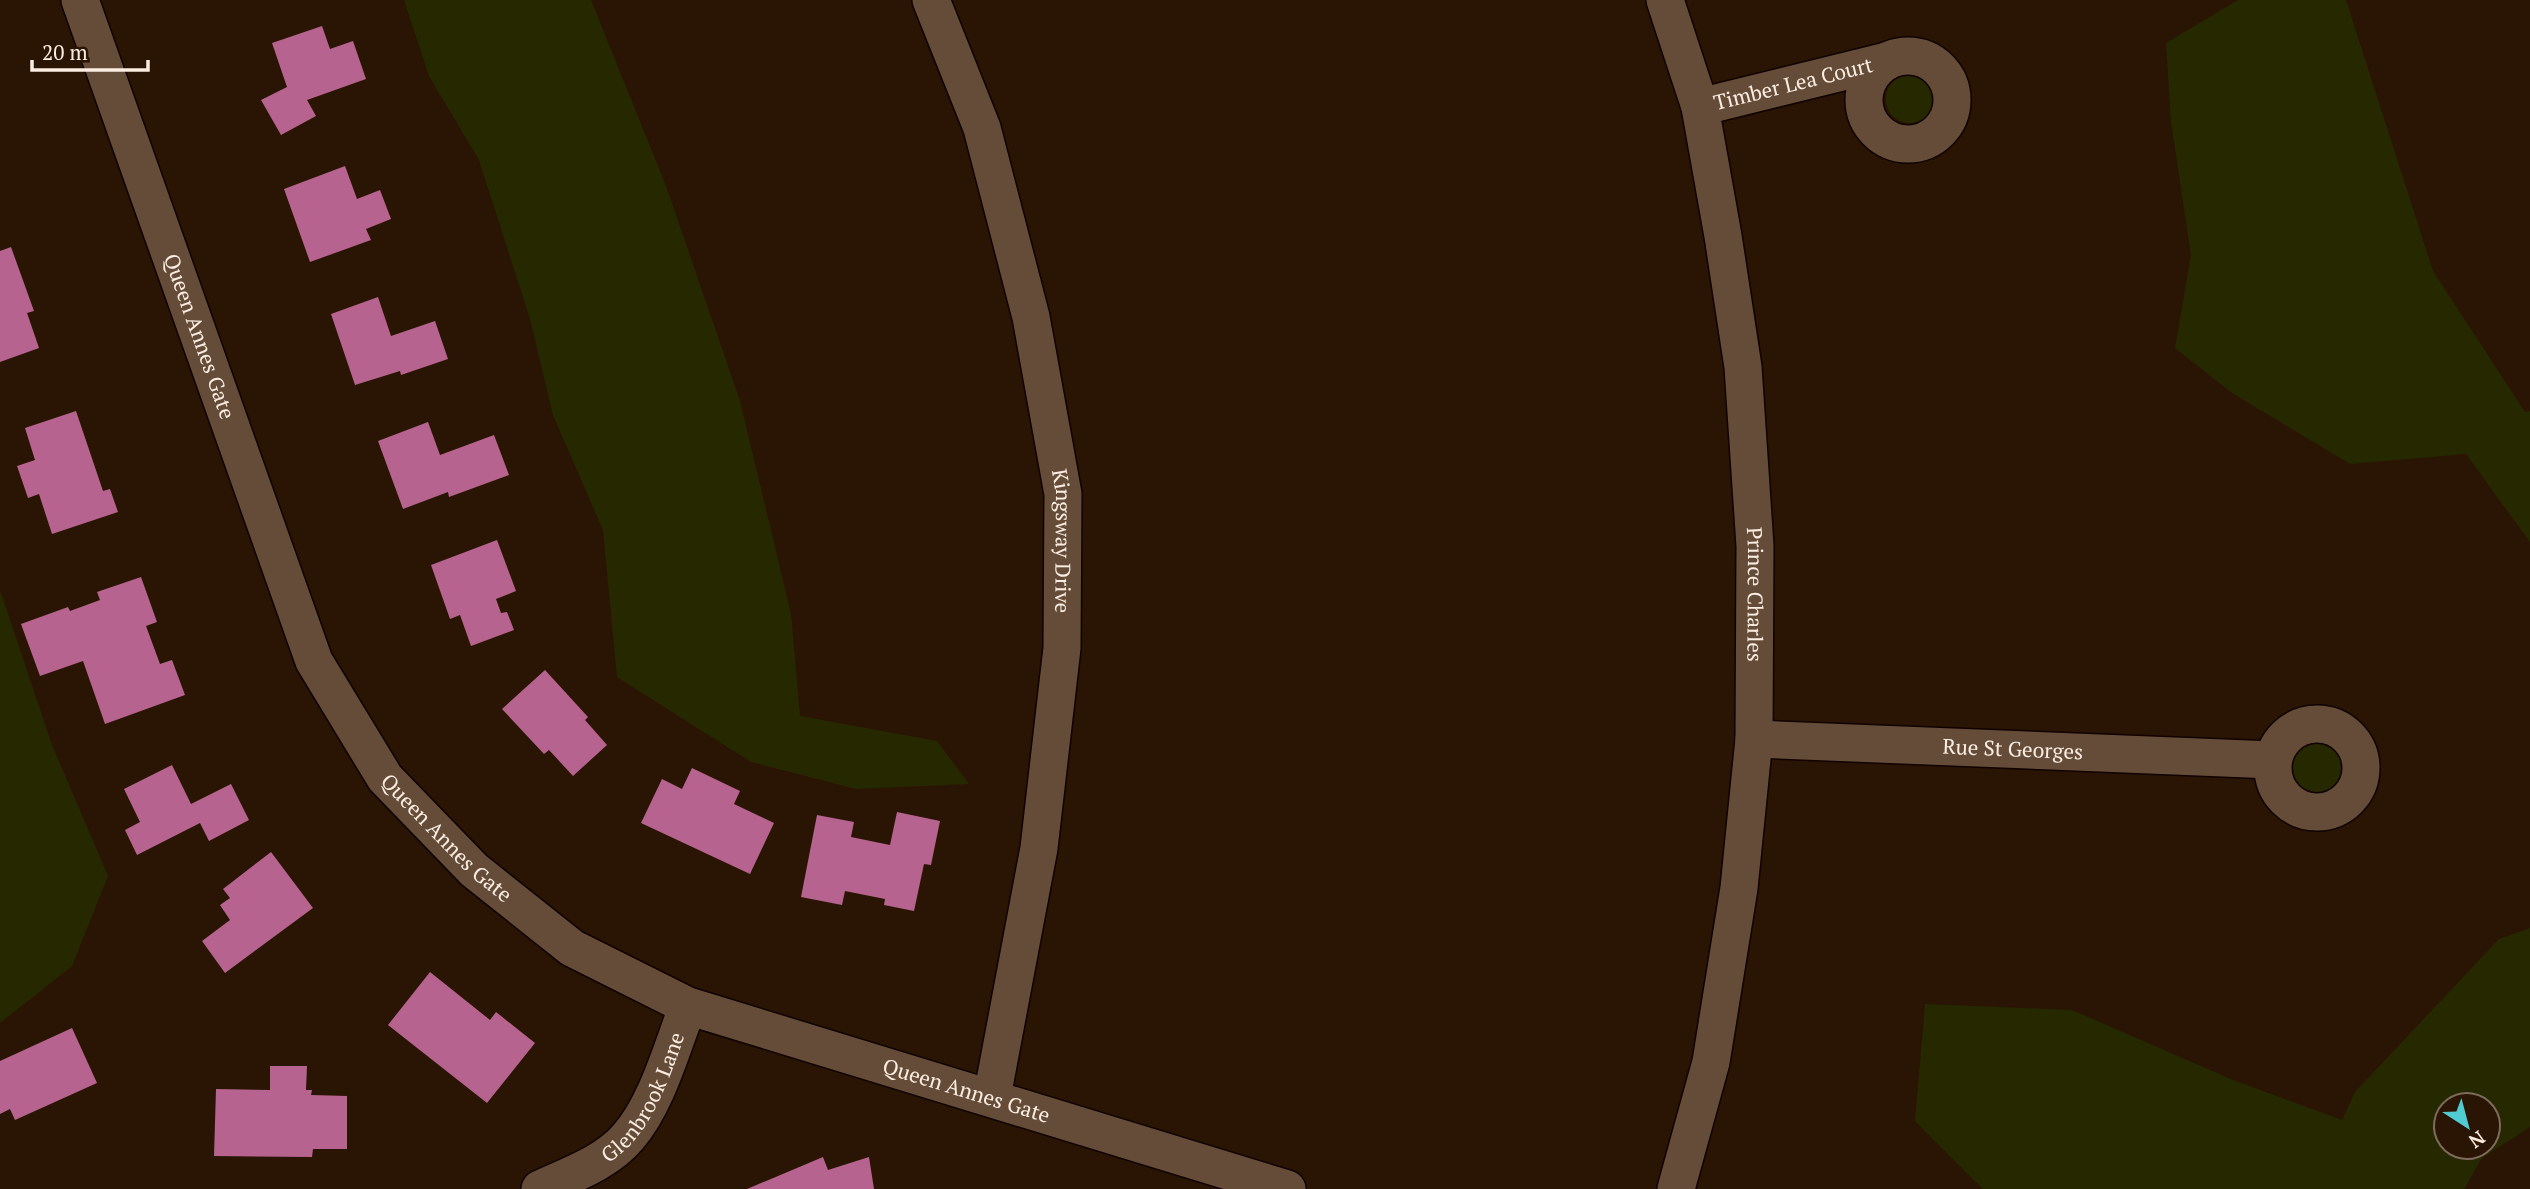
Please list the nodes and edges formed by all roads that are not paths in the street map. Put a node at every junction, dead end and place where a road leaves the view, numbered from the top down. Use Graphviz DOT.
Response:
graph roads {
  1 [pos="80,0"];
  2 [pos="931,0"];
  3 [pos="1665,0"];
  4 [pos="1887,61"];
  5 [pos="1700,107"];
  6 [pos="1754,739"];
  7 [pos="2273,760"];
  8 [pos="688,1006"];
  9 [pos="992,1097"];
  10 [pos="540,1189"];
  11 [pos="1287,1189"];
  12 [pos="1676,1189"];
  1 -- 8 [label="street, Queen Annes Gate"];
  2 -- 9 [label="street, Kingsway Drive"];
  3 -- 5 [label="street, Prince Charles"];
  4 -- 5 [label="street, Timber Lea Court"];
  5 -- 6 [label="street, Prince Charles"];
  6 -- 7 [label="street, Rue St Georges"];
  6 -- 12 [label="street, Prince Charles"];
  8 -- 9 [label="street, Queen Annes Gate"];
  8 -- 10 [label="street, Glenbrook Lane"];
  9 -- 11 [label="street, Queen Annes Gate"];
}
